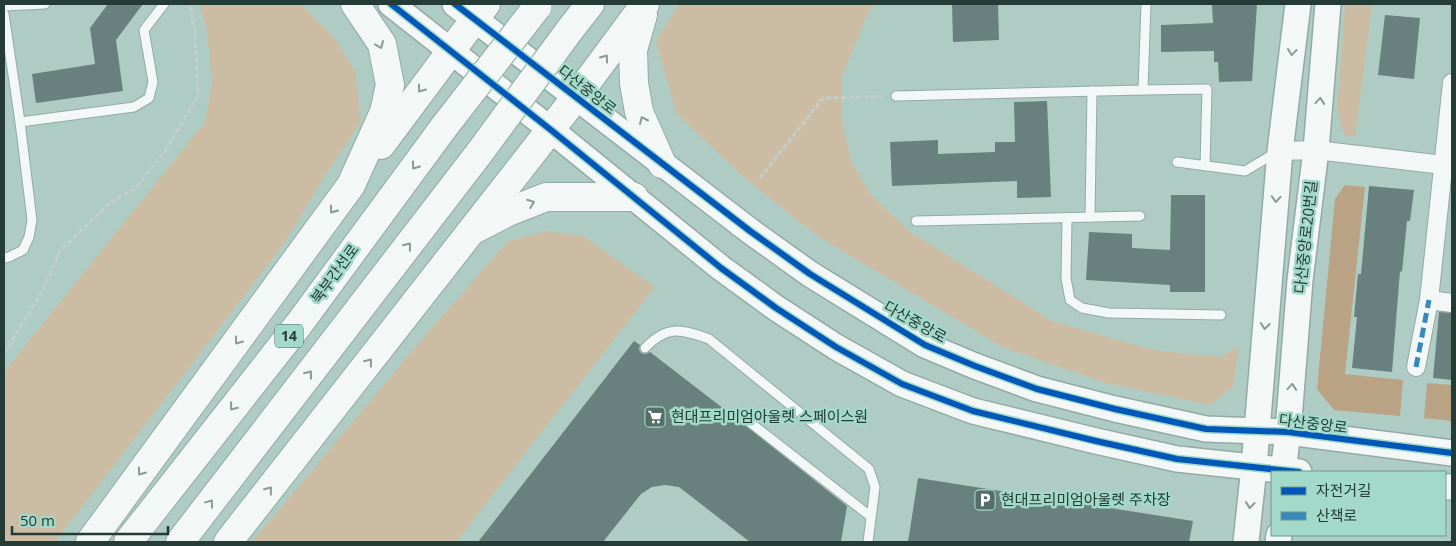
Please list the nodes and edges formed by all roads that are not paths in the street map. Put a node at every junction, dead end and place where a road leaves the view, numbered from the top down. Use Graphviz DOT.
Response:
graph roads {
  1 [pos="45,4"];
  2 [pos="164,4"];
  3 [pos="354,4"];
  4 [pos="391,4"];
  5 [pos="590,4"];
  6 [pos="645,4"];
  7 [pos="1146,4"];
  8 [pos="1298,4"];
  9 [pos="1328,4"];
  10 [pos="539,5"];
  11 [pos="4,6"];
  12 [pos="472,9"];
  13 [pos="4,14"];
  14 [pos="450,50"];
  15 [pos="1452,83"];
  16 [pos="1142,90"];
  17 [pos="1092,91"];
  18 [pos="896,96"];
  19 [pos="576,97"];
  20 [pos="20,122"];
  21 [pos="551,130"];
  22 [pos="1316,150"];
  23 [pos="1280,151"];
  24 [pos="1177,162"];
  25 [pos="662,164"];
  26 [pos="1448,165"];
  27 [pos="1205,166"];
  28 [pos="352,185"];
  29 [pos="634,197"];
  30 [pos="1140,216"];
  31 [pos="1090,217"];
  32 [pos="1067,218"];
  33 [pos="916,222"];
  34 [pos="471,231"];
  35 [pos="4,258"];
  36 [pos="1429,300"];
  37 [pos="1452,303"];
  38 [pos="1221,315"];
  39 [pos="645,348"];
  40 [pos="1416,367"];
  41 [pos="743,417"];
  42 [pos="1256,431"];
  43 [pos="1288,432"];
  44 [pos="1452,453"];
  45 [pos="1254,467"];
  46 [pos="1282,471"];
  47 [pos="1289,471"];
  48 [pos="870,516"];
  49 [pos="90,542"];
  50 [pos="128,542"];
  51 [pos="180,542"];
  52 [pos="228,542"];
  53 [pos="868,542"];
  54 [pos="1246,542"];
  1 -- 11 [label="lane"];
  2 -- 20 [label="lane"];
  3 -- 28 [label="highway, one-way"];
  4 -- 14 [label="street"];
  51 -- 5 [label="highway, 14, one-way, bridge"];
  19 -- 6 [label="highway, one-way"];
  25 -- 6 [label="highway, one-way"];
  7 -- 16 [label="lane"];
  8 -- 23 [label="street, one-way"];
  22 -- 9 [label="street, 다산중앙로20번길, one-way"];
  10 -- 50 [label="highway, 북부간선로 / 14, one-way, bridge"];
  12 -- 14 [label="highway"];
  12 -- 19 [label="street, 다산중앙로"];
  13 -- 20 [label="lane"];
  14 -- 21 [label="street"];
  14 -- 28 [label="highway, one-way"];
  15 -- 26 [label="street"];
  16 -- 17 [label="lane"];
  16 -- 27 [label="lane"];
  17 -- 18 [label="lane"];
  17 -- 31 [label="lane"];
  19 -- 21 [label="highway"];
  19 -- 25 [label="street, 다산중앙로"];
  20 -- 35 [label="lane"];
  21 -- 29 [label="street"];
  21 -- 34 [label="highway"];
  22 -- 23 [label="street"];
  22 -- 26 [label="street"];
  43 -- 22 [label="street, 다산중앙로20번길, one-way"];
  23 -- 27 [label="lane"];
  23 -- 42 [label="street, one-way"];
  24 -- 27 [label="lane"];
  25 -- 42 [label="street, 다산중앙로"];
  26 -- 36 [label="street"];
  28 -- 49 [label="highway, one-way"];
  34 -- 29 [label="highway, one-way"];
  29 -- 45 [label="street"];
  30 -- 31 [label="lane"];
  31 -- 32 [label="lane"];
  32 -- 33 [label="lane"];
  32 -- 38 [label="lane"];
  52 -- 34 [label="highway, one-way"];
  36 -- 37 [label="street"];
  36 -- 40 [label="street"];
  39 -- 48 [label="lane"];
  41 -- 48 [label="lane"];
  42 -- 43 [label="street, 다산중앙로"];
  42 -- 45 [label="street"];
  43 -- 44 [label="street, 다산중앙로"];
  43 -- 47 [label="street, 다산중앙로20번길"];
  45 -- 46 [label="street"];
  45 -- 54 [label="street, one-way"];
  48 -- 53 [label="lane"];
}
